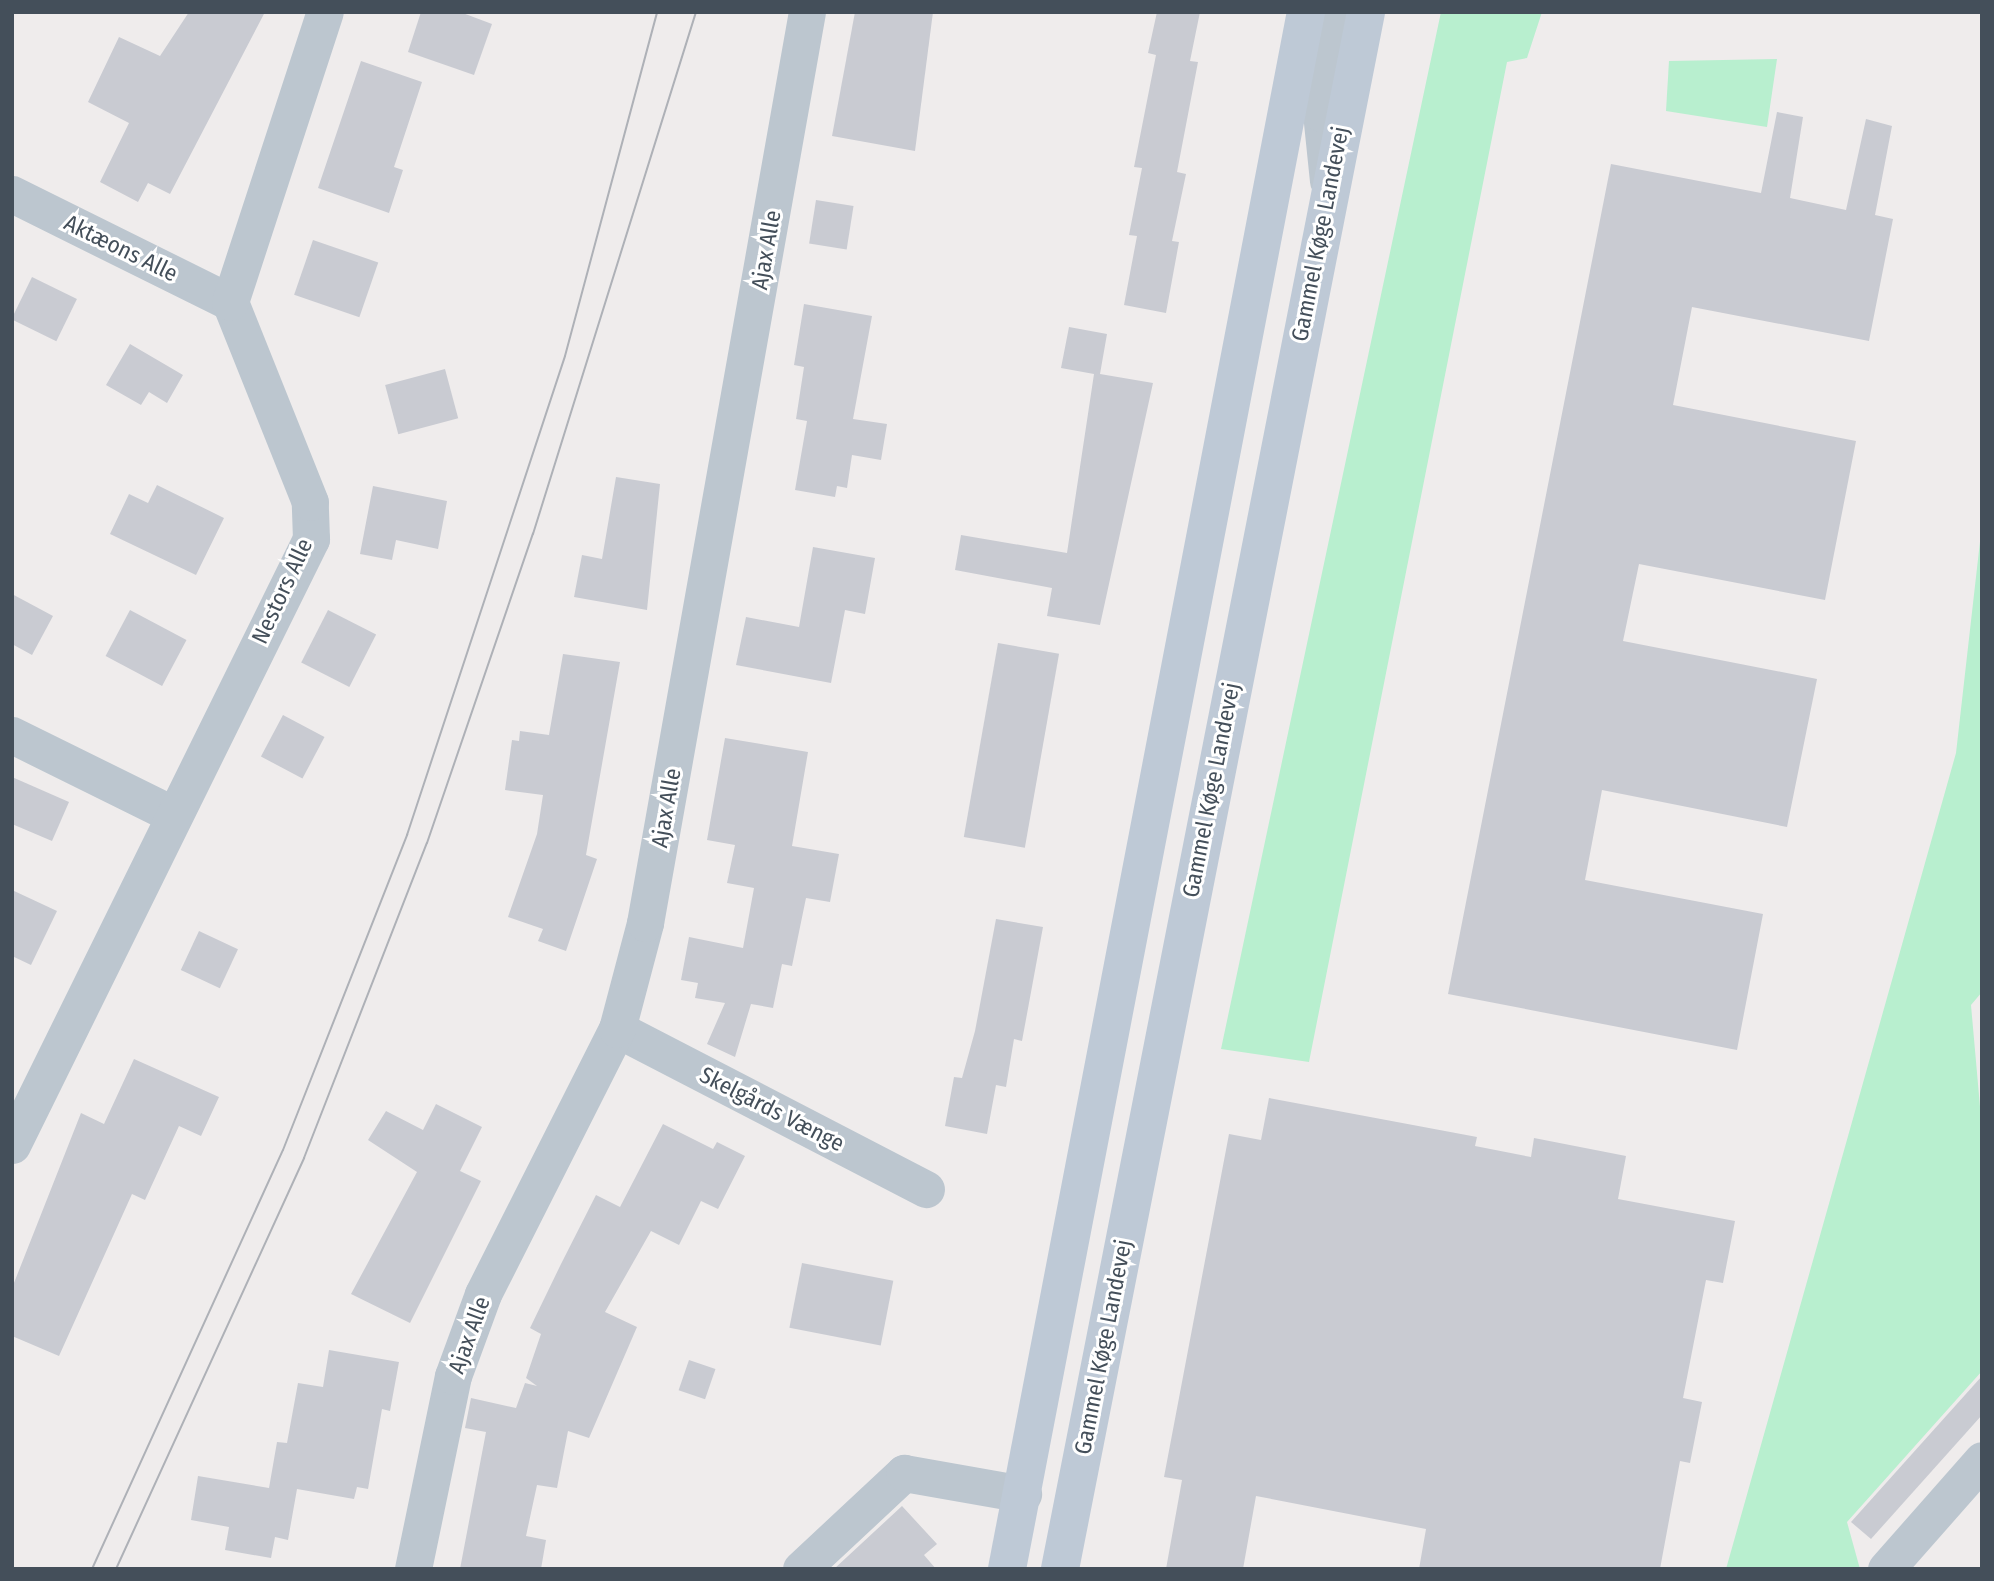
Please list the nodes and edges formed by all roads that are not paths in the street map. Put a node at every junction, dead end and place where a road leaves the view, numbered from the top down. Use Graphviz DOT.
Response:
graph roads {
  1 [pos="325,12"];
  2 [pos="807,12"];
  3 [pos="1306,12"];
  4 [pos="1341,12"];
  5 [pos="1366,12"];
  6 [pos="1329,186"];
  7 [pos="12,194"];
  8 [pos="230,302"];
  9 [pos="12,735"];
  10 [pos="172,814"];
  11 [pos="617,1029"];
  12 [pos="12,1145"];
  13 [pos="926,1189"];
  14 [pos="1982,1460"];
  15 [pos="1023,1494"];
  16 [pos="413,1569"];
  17 [pos="801,1569"];
  18 [pos="1007,1569"];
  19 [pos="1060,1569"];
  20 [pos="1886,1569"];
  1 -- 8 [label="street"];
  2 -- 11 [label="street, Ajax Alle"];
  3 -- 15 [label="main road"];
  4 -- 6 [label="street"];
  5 -- 6 [label="main road, Gammel Køge Landevej"];
  6 -- 19 [label="main road, Gammel Køge Landevej"];
  7 -- 8 [label="street, Aktæons Alle"];
  8 -- 10 [label="street, Nestors Alle"];
  9 -- 10 [label="street"];
  10 -- 12 [label="street, Nestors Alle"];
  11 -- 13 [label="street, Skelgårds Vænge"];
  11 -- 16 [label="street, Ajax Alle"];
  14 -- 20 [label="street"];
  15 -- 17 [label="street"];
  15 -- 18 [label="main road"];
}
